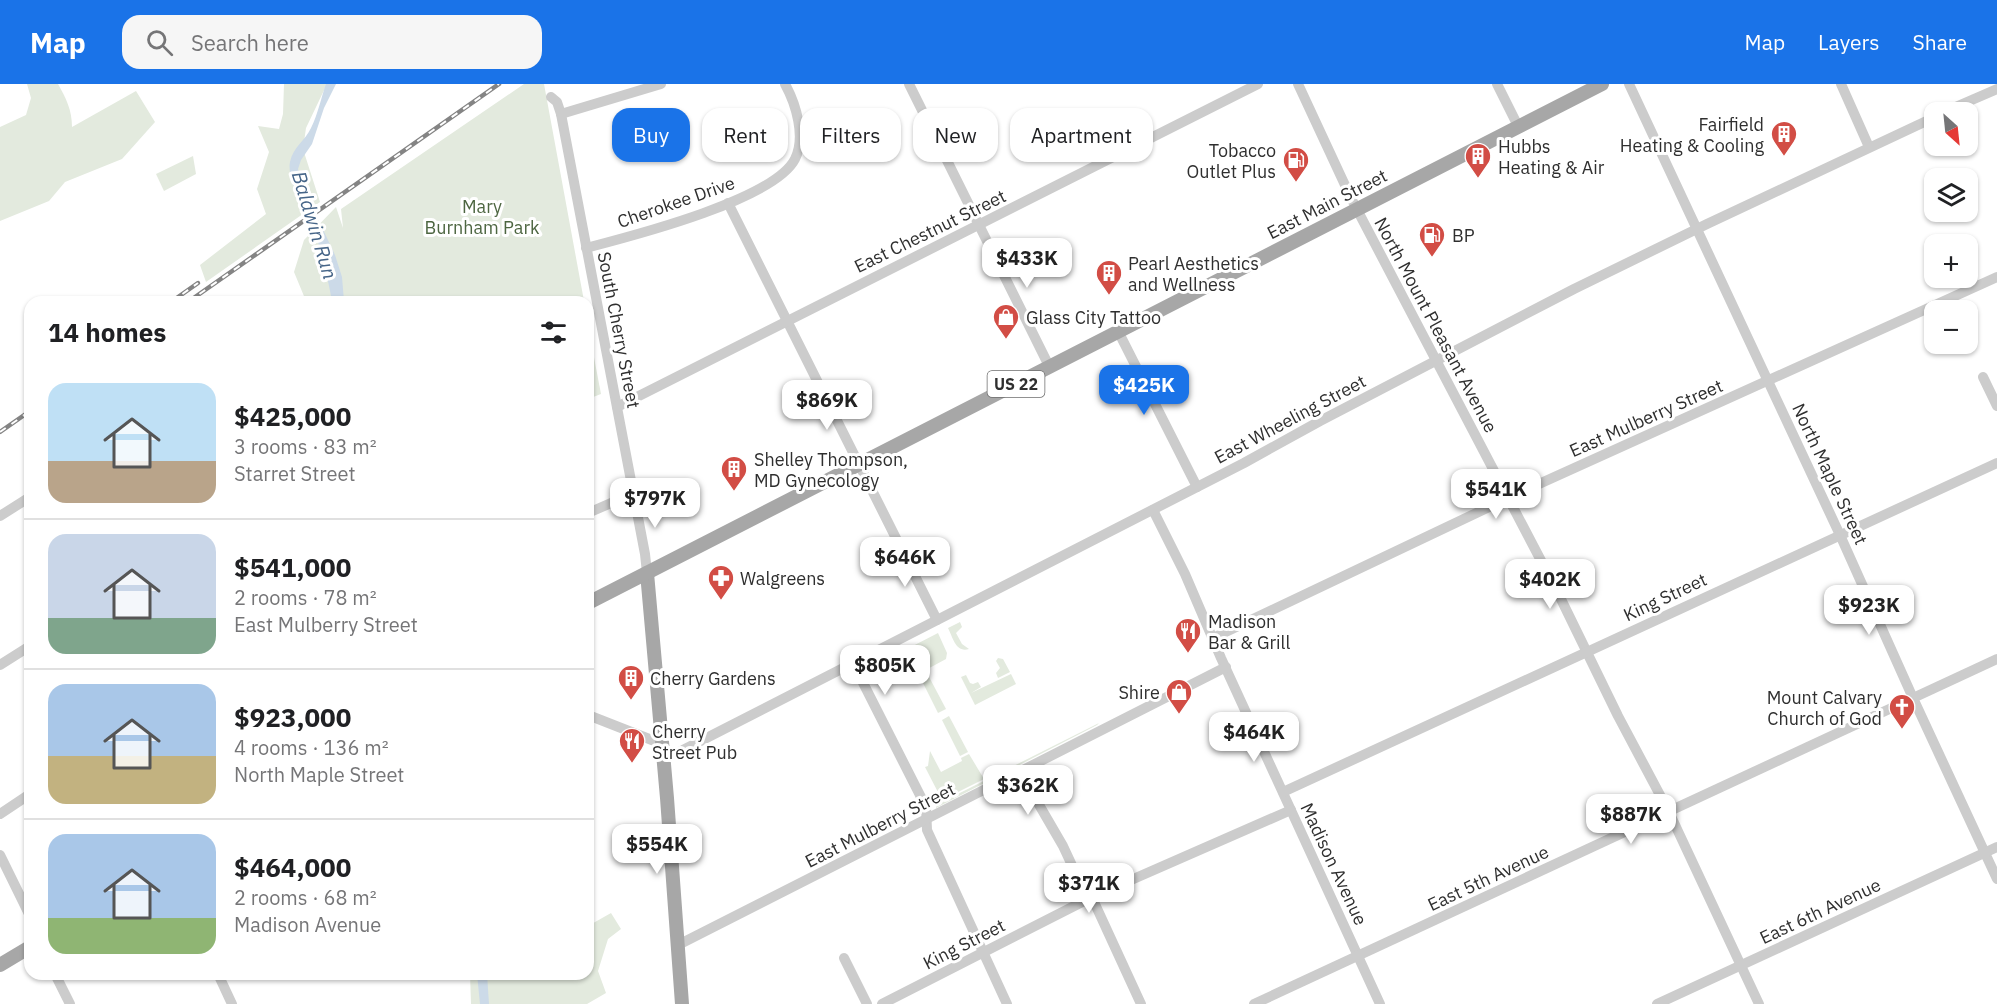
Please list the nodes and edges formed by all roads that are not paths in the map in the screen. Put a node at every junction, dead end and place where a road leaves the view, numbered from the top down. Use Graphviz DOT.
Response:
graph roads {
  1 [pos="661,84"];
  2 [pos="785,84"];
  3 [pos="909,84"];
  4 [pos="1258,84"];
  5 [pos="1298,84"];
  6 [pos="1497,84"];
  7 [pos="1602,84"];
  8 [pos="1629,84"];
  9 [pos="1841,84"];
  10 [pos="1997,89"];
  11 [pos="551,97"];
  12 [pos="1967,102"];
  13 [pos="561,114"];
  14 [pos="1924,122"];
  15 [pos="1518,126"];
  16 [pos="1869,147"];
  17 [pos="728,203"];
  18 [pos="1357,209"];
  19 [pos="979,225"];
  20 [pos="1696,229"];
  21 [pos="586,248"];
  22 [pos="1997,277"];
  23 [pos="787,320"];
  24 [pos="1118,331"];
  25 [pos="1436,361"];
  26 [pos="1049,366"];
  27 [pos="1983,377"];
  28 [pos="1769,381"];
  29 [pos="1997,406"];
  30 [pos="617,407"];
  31 [pos="1997,463"];
  32 [pos="859,464"];
  33 [pos="1197,487"];
  34 [pos="633,493"];
  35 [pos="1508,498"];
  36 [pos="24,501"];
  37 [pos="594,510"];
  38 [pos="1153,510"];
  39 [pos="0,516"];
  40 [pos="1840,535"];
  41 [pos="647,573"];
  42 [pos="594,600"];
  43 [pos="937,620"];
  44 [pos="1213,638"];
  45 [pos="24,650"];
  46 [pos="1587,652"];
  47 [pos="1997,659"];
  48 [pos="853,663"];
  49 [pos="0,665"];
  50 [pos="1226,667"];
  51 [pos="1913,699"];
  52 [pos="594,718"];
  53 [pos="663,749"];
  54 [pos="1020,772"];
  55 [pos="1283,792"];
  56 [pos="24,798"];
  57 [pos="1291,810"];
  58 [pos="1669,812"];
  59 [pos="0,813"];
  60 [pos="927,819"];
  61 [pos="1997,847"];
  62 [pos="1985,853"];
  63 [pos="0,855"];
  64 [pos="1997,879"];
  65 [pos="1090,898"];
  66 [pos="24,904"];
  67 [pos="678,945"];
  68 [pos="24,951"];
  69 [pos="984,952"];
  70 [pos="1358,956"];
  71 [pos="843,958"];
  72 [pos="0,965"];
  73 [pos="1742,965"];
  74 [pos="58,980"];
  75 [pos="221,980"];
  76 [pos="70,1004"];
  77 [pos="232,1004"];
  78 [pos="682,1004"];
  79 [pos="867,1004"];
  80 [pos="882,1004"];
  81 [pos="1007,1004"];
  82 [pos="1141,1004"];
  83 [pos="1254,1004"];
  84 [pos="1380,1004"];
  85 [pos="1657,1004"];
  86 [pos="1759,1004"];
  1 -- 13 [label="street"];
  2 -- 17 [label="street, Cherokee Drive"];
  3 -- 19 [label="street"];
  4 -- 19 [label="street, East Chestnut Street"];
  5 -- 18 [label="street, North Mount Pleasant Avenue"];
  6 -- 15 [label="street"];
  7 -- 15 [label="main road, East Main Street / US 22"];
  8 -- 20 [label="street, North Maple Street"];
  9 -- 16 [label="street"];
  10 -- 12 [label="street"];
  11 -- 13 [label="street, South Cherry Street"];
  13 -- 21 [label="street, South Cherry Street"];
  14 -- 16 [label="street, East Wheeling Street"];
  15 -- 18 [label="main road, East Main Street / US 22"];
  16 -- 20 [label="street, East Wheeling Street"];
  17 -- 21 [label="street, Cherokee Drive"];
  17 -- 23 [label="street"];
  18 -- 24 [label="main road, East Main Street / US 22"];
  18 -- 25 [label="street, North Mount Pleasant Avenue"];
  19 -- 23 [label="street, East Chestnut Street"];
  19 -- 26 [label="street"];
  20 -- 25 [label="street, East Wheeling Street"];
  20 -- 28 [label="street, North Maple Street"];
  21 -- 30 [label="street, South Cherry Street"];
  22 -- 28 [label="street, East Mulberry Street"];
  23 -- 30 [label="street, East Chestnut Street"];
  23 -- 32 [label="street"];
  24 -- 26 [label="main road, East Main Street / US 22"];
  24 -- 33 [label="street"];
  25 -- 33 [label="street, East Wheeling Street"];
  25 -- 35 [label="street, North Mount Pleasant Avenue"];
  26 -- 32 [label="main road, East Main Street / US 22"];
  27 -- 29 [label="street"];
  28 -- 35 [label="street, East Mulberry Street"];
  28 -- 40 [label="street, North Maple Street"];
  30 -- 34 [label="street, South Cherry Street"];
  31 -- 40 [label="street, King Street"];
  32 -- 41 [label="main road, East Main Street / US 22"];
  32 -- 43 [label="street"];
  33 -- 38 [label="street, East Wheeling Street"];
  34 -- 37 [label="street"];
  34 -- 41 [label="street, South Cherry Street"];
  35 -- 44 [label="street, East Mulberry Street"];
  35 -- 46 [label="street, North Mount Pleasant Avenue"];
  36 -- 39 [label="street"];
  38 -- 43 [label="street, East Wheeling Street"];
  38 -- 44 [label="street, Madison Avenue"];
  40 -- 46 [label="street, King Street"];
  40 -- 51 [label="street, North Maple Street"];
  41 -- 42 [label="main road, East Main Street / US 22"];
  41 -- 53 [label="main road"];
  43 -- 48 [label="street, East Wheeling Street"];
  44 -- 50 [label="street, Madison Avenue"];
  45 -- 49 [label="street"];
  46 -- 55 [label="street, King Street"];
  46 -- 58 [label="street, North Mount Pleasant Avenue"];
  47 -- 51 [label="street, East 5th Avenue"];
  48 -- 53 [label="street, East Wheeling Street"];
  48 -- 60 [label="street"];
  50 -- 54 [label="street, East Mulberry Street"];
  50 -- 55 [label="street, Madison Avenue"];
  51 -- 58 [label="street, East 5th Avenue"];
  51 -- 62 [label="street, North Maple Street"];
  52 -- 53 [label="street"];
  53 -- 67 [label="main road"];
  54 -- 60 [label="street, East Mulberry Street"];
  54 -- 65 [label="street"];
  55 -- 57 [label="street, Madison Avenue"];
  56 -- 59 [label="street"];
  57 -- 65 [label="street, King Street"];
  57 -- 70 [label="street, Madison Avenue"];
  58 -- 70 [label="street, East 5th Avenue"];
  58 -- 73 [label="street, North Mount Pleasant Avenue"];
  60 -- 67 [label="street, East Mulberry Street"];
  60 -- 69 [label="street"];
  61 -- 62 [label="street, East 6th Avenue"];
  62 -- 64 [label="street, North Maple Street"];
  62 -- 73 [label="street, East 6th Avenue"];
  63 -- 66 [label="street"];
  65 -- 69 [label="street, King Street"];
  65 -- 82 [label="street"];
  67 -- 78 [label="main road"];
  68 -- 72 [label="main road"];
  69 -- 80 [label="street, King Street"];
  69 -- 81 [label="street"];
  70 -- 83 [label="street, East 5th Avenue"];
  70 -- 84 [label="street, Madison Avenue"];
  71 -- 79 [label="street"];
  73 -- 85 [label="street, East 6th Avenue"];
  73 -- 86 [label="street, North Mount Pleasant Avenue"];
  74 -- 76 [label="street"];
  75 -- 77 [label="street"];
}
